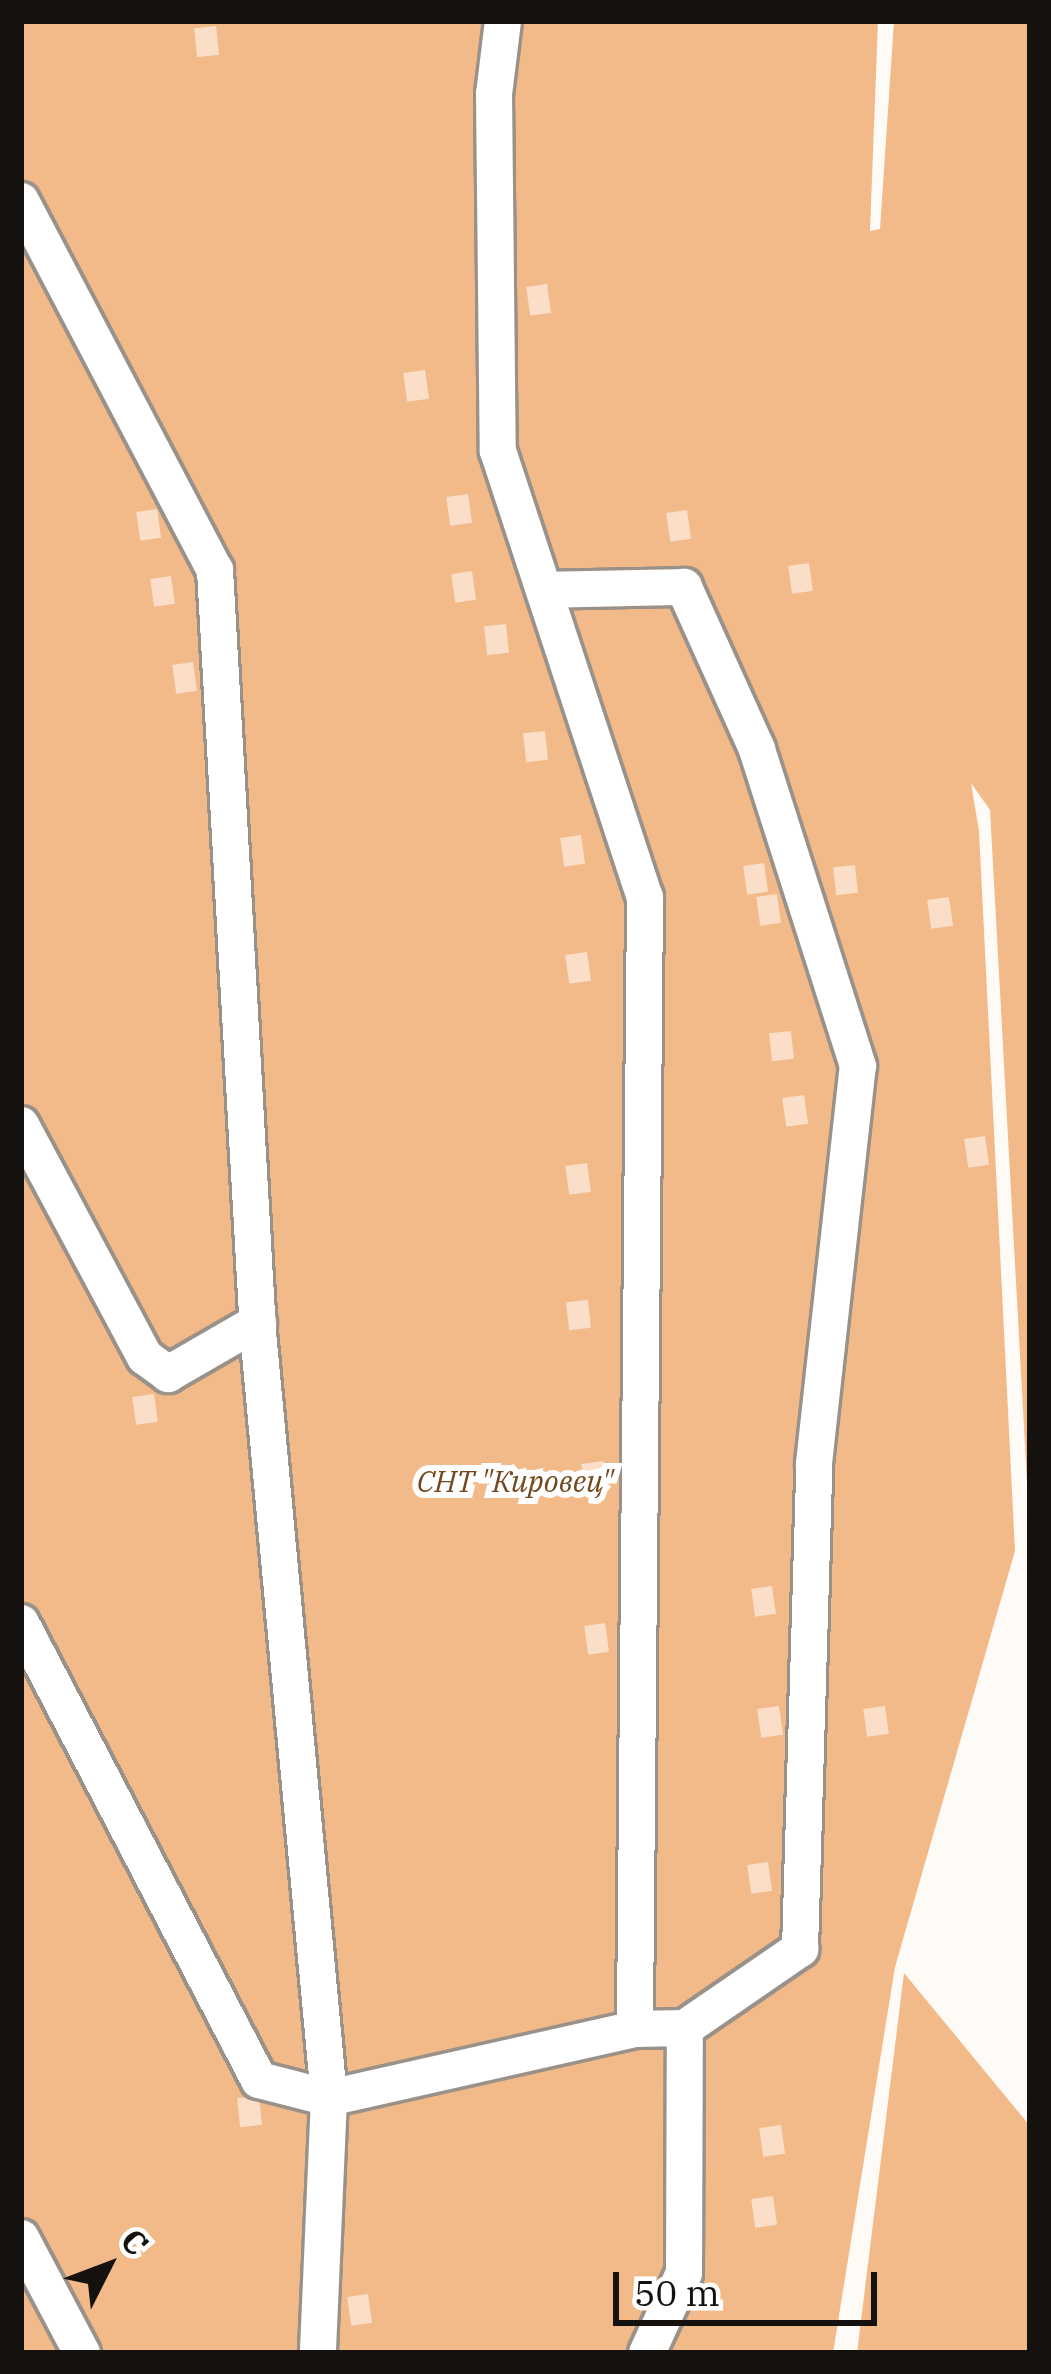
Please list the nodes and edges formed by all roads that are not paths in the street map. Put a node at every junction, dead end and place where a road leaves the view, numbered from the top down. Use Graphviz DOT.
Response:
graph roads {
  1 [pos="503,21"];
  2 [pos="21,201"];
  3 [pos="544,590"];
  4 [pos="21,1125"];
  5 [pos="258,1322"];
  6 [pos="21,1622"];
  7 [pos="685,2028"];
  8 [pos="635,2029"];
  9 [pos="329,2098"];
  10 [pos="21,2238"];
  11 [pos="82,2353"];
  12 [pos="318,2353"];
  13 [pos="647,2353"];
  1 -- 3 [label="street"];
  2 -- 5 [label="street"];
  3 -- 7 [label="street"];
  3 -- 8 [label="street"];
  4 -- 5 [label="street"];
  5 -- 9 [label="street"];
  6 -- 9 [label="street"];
  7 -- 8 [label="street"];
  7 -- 13 [label="street"];
  8 -- 9 [label="street"];
  9 -- 12 [label="street"];
  10 -- 11 [label="street"];
}
